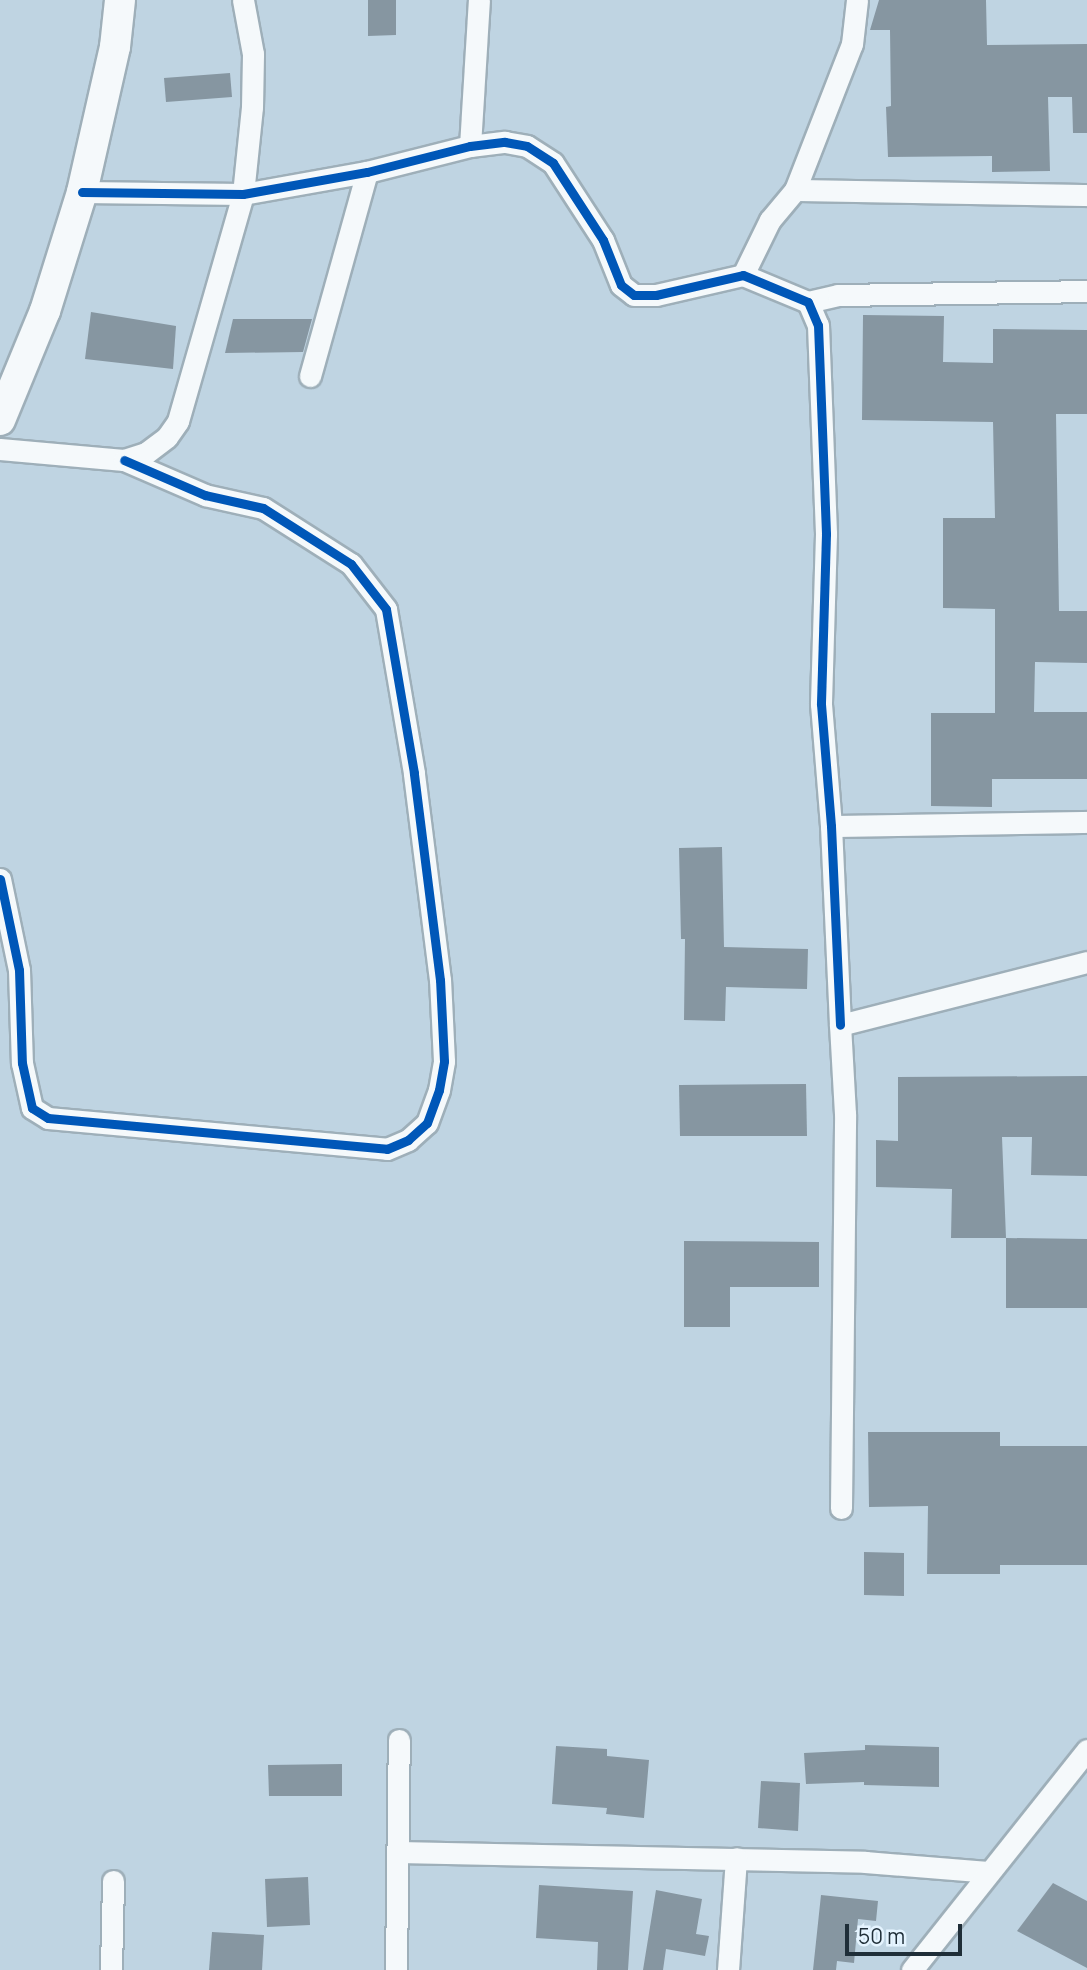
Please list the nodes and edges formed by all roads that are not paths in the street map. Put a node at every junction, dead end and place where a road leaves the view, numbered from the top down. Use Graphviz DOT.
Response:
graph roads {
  1 [pos="120,0"];
  2 [pos="243,0"];
  3 [pos="479,0"];
  4 [pos="857,0"];
  5 [pos="470,146"];
  6 [pos="367,172"];
  7 [pos="795,190"];
  8 [pos="82,192"];
  9 [pos="243,194"];
  10 [pos="1087,195"];
  11 [pos="744,275"];
  12 [pos="1087,291"];
  13 [pos="808,302"];
  14 [pos="310,376"];
  15 [pos="0,420"];
  16 [pos="0,449"];
  17 [pos="124,460"];
  18 [pos="1087,822"];
  19 [pos="831,826"];
  20 [pos="0,879"];
  21 [pos="1087,962"];
  22 [pos="839,1025"];
  23 [pos="841,1508"];
  24 [pos="400,1740"];
  25 [pos="1087,1751"];
  26 [pos="398,1853"];
  27 [pos="736,1858"];
  28 [pos="988,1872"];
  29 [pos="113,1881"];
  30 [pos="111,1970"];
  31 [pos="396,1970"];
  32 [pos="728,1970"];
  33 [pos="912,1970"];
  1 -- 8 [label="highway"];
  2 -- 9 [label="street"];
  3 -- 5 [label="street"];
  4 -- 7 [label="street"];
  5 -- 6 [label="street"];
  5 -- 11 [label="street"];
  6 -- 9 [label="street"];
  6 -- 14 [label="street"];
  7 -- 10 [label="street"];
  7 -- 11 [label="street"];
  8 -- 9 [label="street"];
  8 -- 15 [label="highway"];
  9 -- 17 [label="street"];
  11 -- 13 [label="street"];
  12 -- 13 [label="street"];
  13 -- 19 [label="street"];
  16 -- 17 [label="street"];
  17 -- 20 [label="street"];
  18 -- 19 [label="street"];
  19 -- 22 [label="street"];
  21 -- 22 [label="street"];
  22 -- 23 [label="street"];
  24 -- 26 [label="street"];
  25 -- 28 [label="street"];
  26 -- 27 [label="street"];
  26 -- 31 [label="street"];
  27 -- 28 [label="street"];
  27 -- 32 [label="street"];
  28 -- 33 [label="street"];
  29 -- 30 [label="street"];
}
